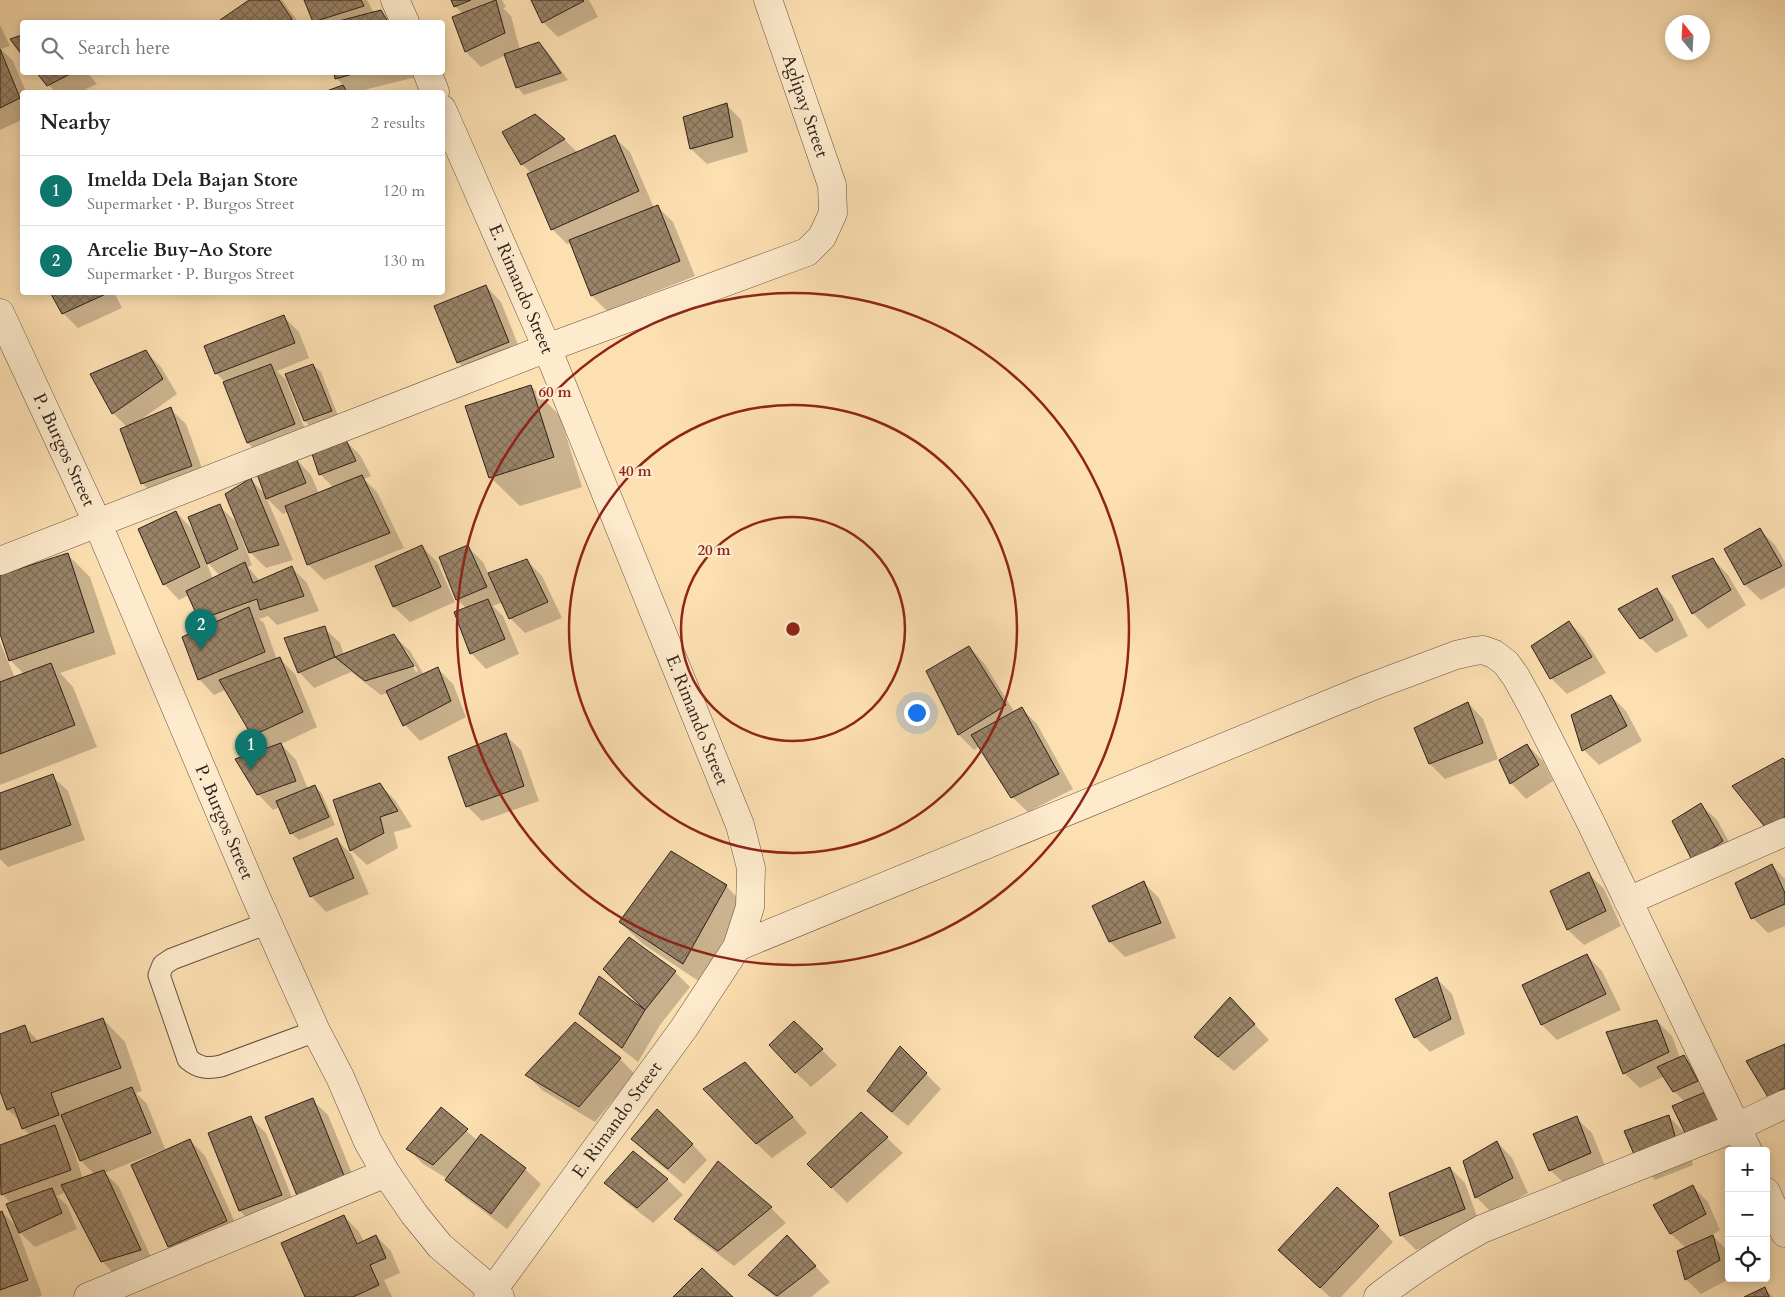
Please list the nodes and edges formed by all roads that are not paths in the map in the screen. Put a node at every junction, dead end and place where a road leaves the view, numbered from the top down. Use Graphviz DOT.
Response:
graph roads {
  1 [pos="395,0"];
  2 [pos="768,0"];
  3 [pos="404,20"];
  4 [pos="428,75"];
  5 [pos="434,90"];
  6 [pos="445,116"];
  7 [pos="0,313"];
  8 [pos="547,348"];
  9 [pos="97,522"];
  10 [pos="0,561"];
  11 [pos="1785,832"];
  12 [pos="1628,901"];
  13 [pos="268,923"];
  14 [pos="737,946"];
  15 [pos="316,1030"];
  16 [pos="1785,1104"];
  17 [pos="1742,1139"];
  18 [pos="386,1173"];
  19 [pos="1770,1201"];
  20 [pos="1785,1233"];
  21 [pos="493,1295"];
  22 [pos="88,1297"];
  23 [pos="1378,1297"];
  1 -- 3 [label="street"];
  2 -- 8 [label="street, Aglipay Street"];
  4 -- 5 [label="street"];
  6 -- 8 [label="street, E. Rimando Street"];
  7 -- 9 [label="street, P. Burgos Street"];
  8 -- 9 [label="street"];
  8 -- 14 [label="street, E. Rimando Street"];
  9 -- 10 [label="street"];
  9 -- 13 [label="street, P. Burgos Street"];
  11 -- 12 [label="street"];
  12 -- 14 [label="street"];
  12 -- 17 [label="street"];
  13 -- 15 [label="street, P. Burgos Street"];
  13 -- 15 [label="lane"];
  14 -- 21 [label="street, E. Rimando Street"];
  15 -- 18 [label="street, P. Burgos Street"];
  16 -- 17 [label="street"];
  17 -- 23 [label="street"];
  18 -- 21 [label="street, P. Burgos Street"];
  18 -- 22 [label="street"];
  19 -- 20 [label="street"];
}
